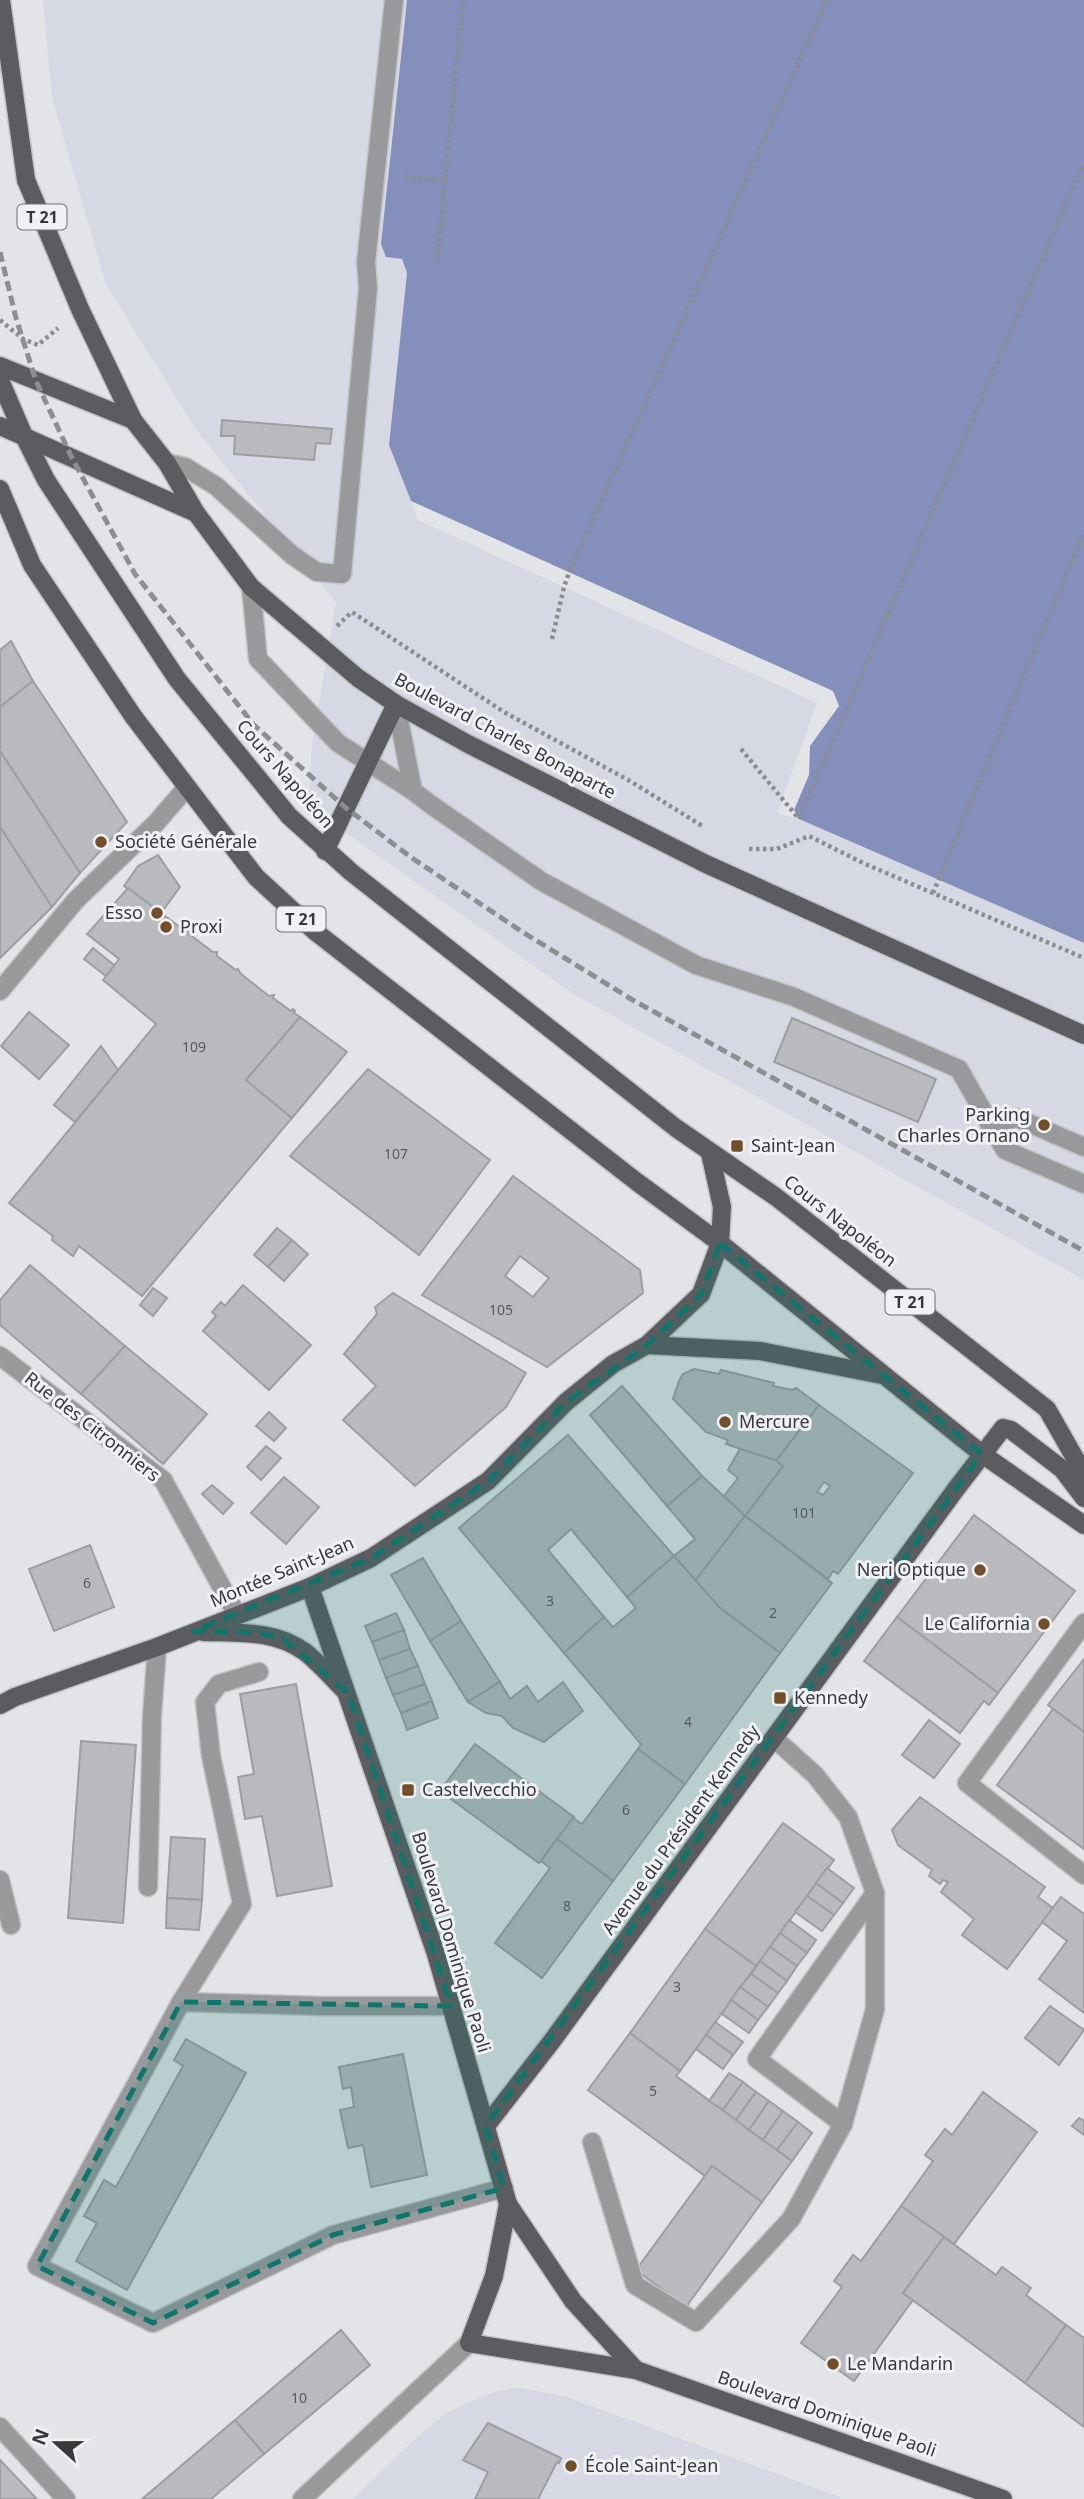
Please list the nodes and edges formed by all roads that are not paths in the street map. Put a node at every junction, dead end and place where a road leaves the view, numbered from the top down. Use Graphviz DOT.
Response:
graph roads {
  1 [pos="1,0"];
  2 [pos="394,0"];
  3 [pos="0,366"];
  4 [pos="18,374"];
  5 [pos="0,380"];
  6 [pos="133,420"];
  7 [pos="0,426"];
  8 [pos="24,436"];
  9 [pos="167,463"];
  10 [pos="0,489"];
  11 [pos="196,513"];
  12 [pos="251,587"];
  13 [pos="396,704"];
  14 [pos="368,763"];
  15 [pos="187,787"];
  16 [pos="413,791"];
  17 [pos="325,850"];
  18 [pos="0,991"];
  19 [pos="1084,1035"];
  20 [pos="989,1124"];
  21 [pos="1084,1147"];
  22 [pos="710,1153"];
  23 [pos="1084,1184"];
  24 [pos="720,1243"];
  25 [pos="647,1345"];
  26 [pos="0,1356"];
  27 [pos="887,1376"];
  28 [pos="982,1454"];
  29 [pos="1084,1474"];
  30 [pos="1084,1497"];
  31 [pos="1084,1525"];
  32 [pos="310,1587"];
  33 [pos="237,1615"];
  34 [pos="1084,1623"];
  35 [pos="193,1631"];
  36 [pos="158,1647"];
  37 [pos="259,1672"];
  38 [pos="348,1693"];
  39 [pos="0,1705"];
  40 [pos="775,1739"];
  41 [pos="1084,1875"];
  42 [pos="0,1881"];
  43 [pos="148,1886"];
  44 [pos="875,1893"];
  45 [pos="11,1925"];
  46 [pos="181,2002"];
  47 [pos="451,2006"];
  48 [pos="843,2124"];
  49 [pos="486,2126"];
  50 [pos="593,2142"];
  51 [pos="506,2196"];
  52 [pos="469,2343"];
  53 [pos="636,2370"];
  54 [pos="0,2427"];
  55 [pos="66,2499"];
  56 [pos="302,2499"];
  57 [pos="1003,2499"];
  1 -- 6 [label="main road, Boulevard Charles Bonaparte / T 21"];
  2 -- 9 [label="street"];
  3 -- 4 [label="main road, T 21"];
  4 -- 5 [label="street"];
  4 -- 6 [label="main road, T 21"];
  5 -- 8 [label="main road, Cours Napoléon / T 21"];
  6 -- 9 [label="main road, Boulevard Charles Bonaparte / T 21"];
  7 -- 8 [label="main road, T 21"];
  8 -- 11 [label="main road, T 21"];
  8 -- 17 [label="main road, Cours Napoléon / T 21"];
  9 -- 11 [label="main road, Boulevard Charles Bonaparte / T 21"];
  10 -- 15 [label="main road, T 21"];
  11 -- 12 [label="main road, Boulevard Charles Bonaparte / T 21"];
  12 -- 13 [label="main road, Boulevard Charles Bonaparte / T 21"];
  12 -- 14 [label="street"];
  13 -- 14 [label="main road"];
  13 -- 16 [label="street"];
  13 -- 19 [label="main road, Boulevard Charles Bonaparte"];
  14 -- 16 [label="street"];
  14 -- 17 [label="main road"];
  15 -- 18 [label="street"];
  15 -- 24 [label="main road, T 21"];
  16 -- 20 [label="street"];
  17 -- 22 [label="main road, Cours Napoléon / T 21"];
  20 -- 21 [label="street"];
  20 -- 23 [label="street"];
  22 -- 24 [label="main road"];
  22 -- 29 [label="main road, Cours Napoléon / T 21"];
  24 -- 25 [label="main road, Montée Saint-Jean"];
  24 -- 27 [label="main road, T 21"];
  25 -- 27 [label="main road"];
  25 -- 32 [label="main road, Montée Saint-Jean"];
  26 -- 33 [label="street, Rue des Citronniers"];
  27 -- 28 [label="main road, T 21"];
  28 -- 30 [label="main road, Avenue du Président Kennedy"];
  28 -- 31 [label="main road, T 21"];
  28 -- 40 [label="main road, Avenue du Président Kennedy"];
  32 -- 33 [label="main road, Montée Saint-Jean"];
  32 -- 38 [label="main road, Boulevard Dominique Paoli"];
  33 -- 35 [label="main road, Montée Saint-Jean"];
  34 -- 41 [label="street"];
  35 -- 36 [label="main road, Montée Saint-Jean"];
  35 -- 38 [label="main road, Boulevard Dominique Paoli"];
  36 -- 39 [label="main road, Montée Saint-Jean"];
  36 -- 43 [label="street"];
  37 -- 46 [label="street"];
  38 -- 47 [label="main road, Boulevard Dominique Paoli"];
  40 -- 44 [label="street"];
  40 -- 49 [label="main road, Avenue du Président Kennedy"];
  42 -- 45 [label="street"];
  44 -- 48 [label="street"];
  44 -- 48 [label="street"];
  46 -- 47 [label="street"];
  46 -- 51 [label="street"];
  47 -- 49 [label="main road, Boulevard Dominique Paoli"];
  48 -- 50 [label="street"];
  49 -- 51 [label="main road, Boulevard Dominique Paoli"];
  51 -- 52 [label="main road"];
  51 -- 53 [label="main road"];
  52 -- 53 [label="main road, Boulevard Dominique Paoli"];
  52 -- 56 [label="street"];
  53 -- 57 [label="main road, Boulevard Dominique Paoli"];
  54 -- 55 [label="street"];
}
